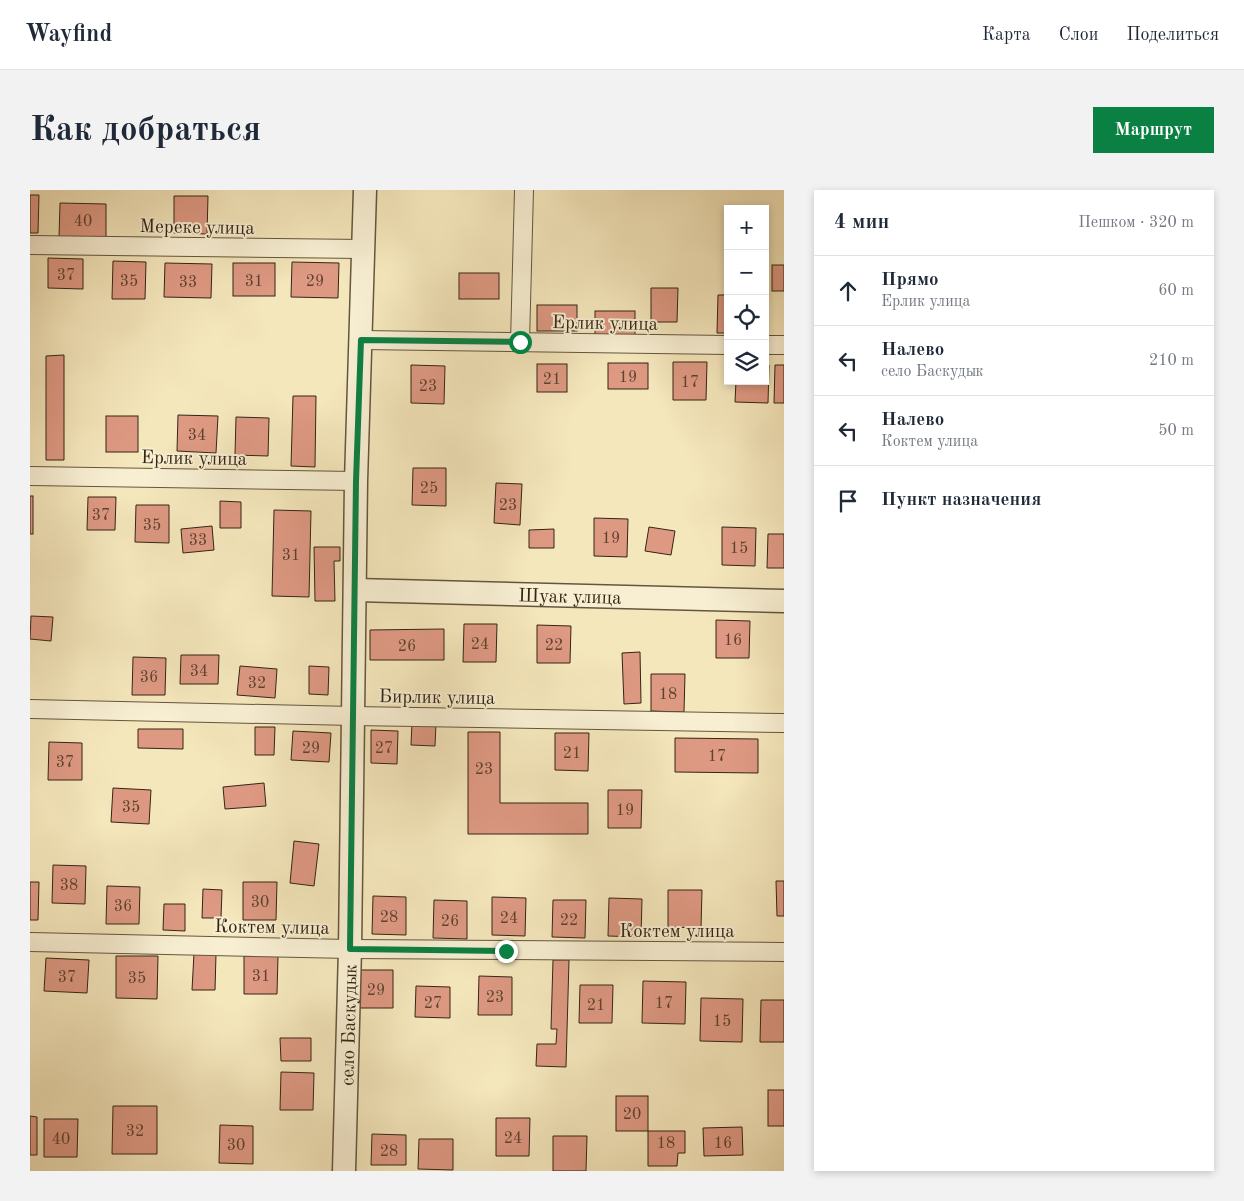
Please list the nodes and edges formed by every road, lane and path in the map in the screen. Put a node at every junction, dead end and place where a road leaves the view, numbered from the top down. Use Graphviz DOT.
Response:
graph roads {
  1 [pos="365,190"];
  2 [pos="524,190"];
  3 [pos="30,245"];
  4 [pos="363,249"];
  5 [pos="361,340"];
  6 [pos="520,342"];
  7 [pos="724,344"];
  8 [pos="769,345"];
  9 [pos="784,345"];
  10 [pos="30,476"];
  11 [pos="356,481"];
  12 [pos="356,590"];
  13 [pos="784,601"];
  14 [pos="30,709"];
  15 [pos="353,716"];
  16 [pos="784,723"];
  17 [pos="30,942"];
  18 [pos="350,949"];
  19 [pos="784,952"];
  20 [pos="344,1171"];
  1 -- 4 [label="street, село Баскудык"];
  2 -- 6 [label="street"];
  3 -- 4 [label="street, Мереке улица"];
  4 -- 5 [label="street, село Баскудык"];
  5 -- 6 [label="street, Ерлик улица"];
  5 -- 11 [label="street, село Баскудык"];
  6 -- 7 [label="street, Ерлик улица"];
  8 -- 9 [label="street"];
  10 -- 11 [label="street, Ерлик улица"];
  11 -- 12 [label="street, село Баскудык"];
  12 -- 13 [label="street, Шуак улица"];
  12 -- 15 [label="street, село Баскудык"];
  14 -- 15 [label="street, Бирлик улица"];
  15 -- 16 [label="street, Бирлик улица"];
  15 -- 18 [label="street, село Баскудык"];
  17 -- 18 [label="street, Коктем улица"];
  18 -- 19 [label="street, Коктем улица"];
  18 -- 20 [label="street, село Баскудык"];
}
